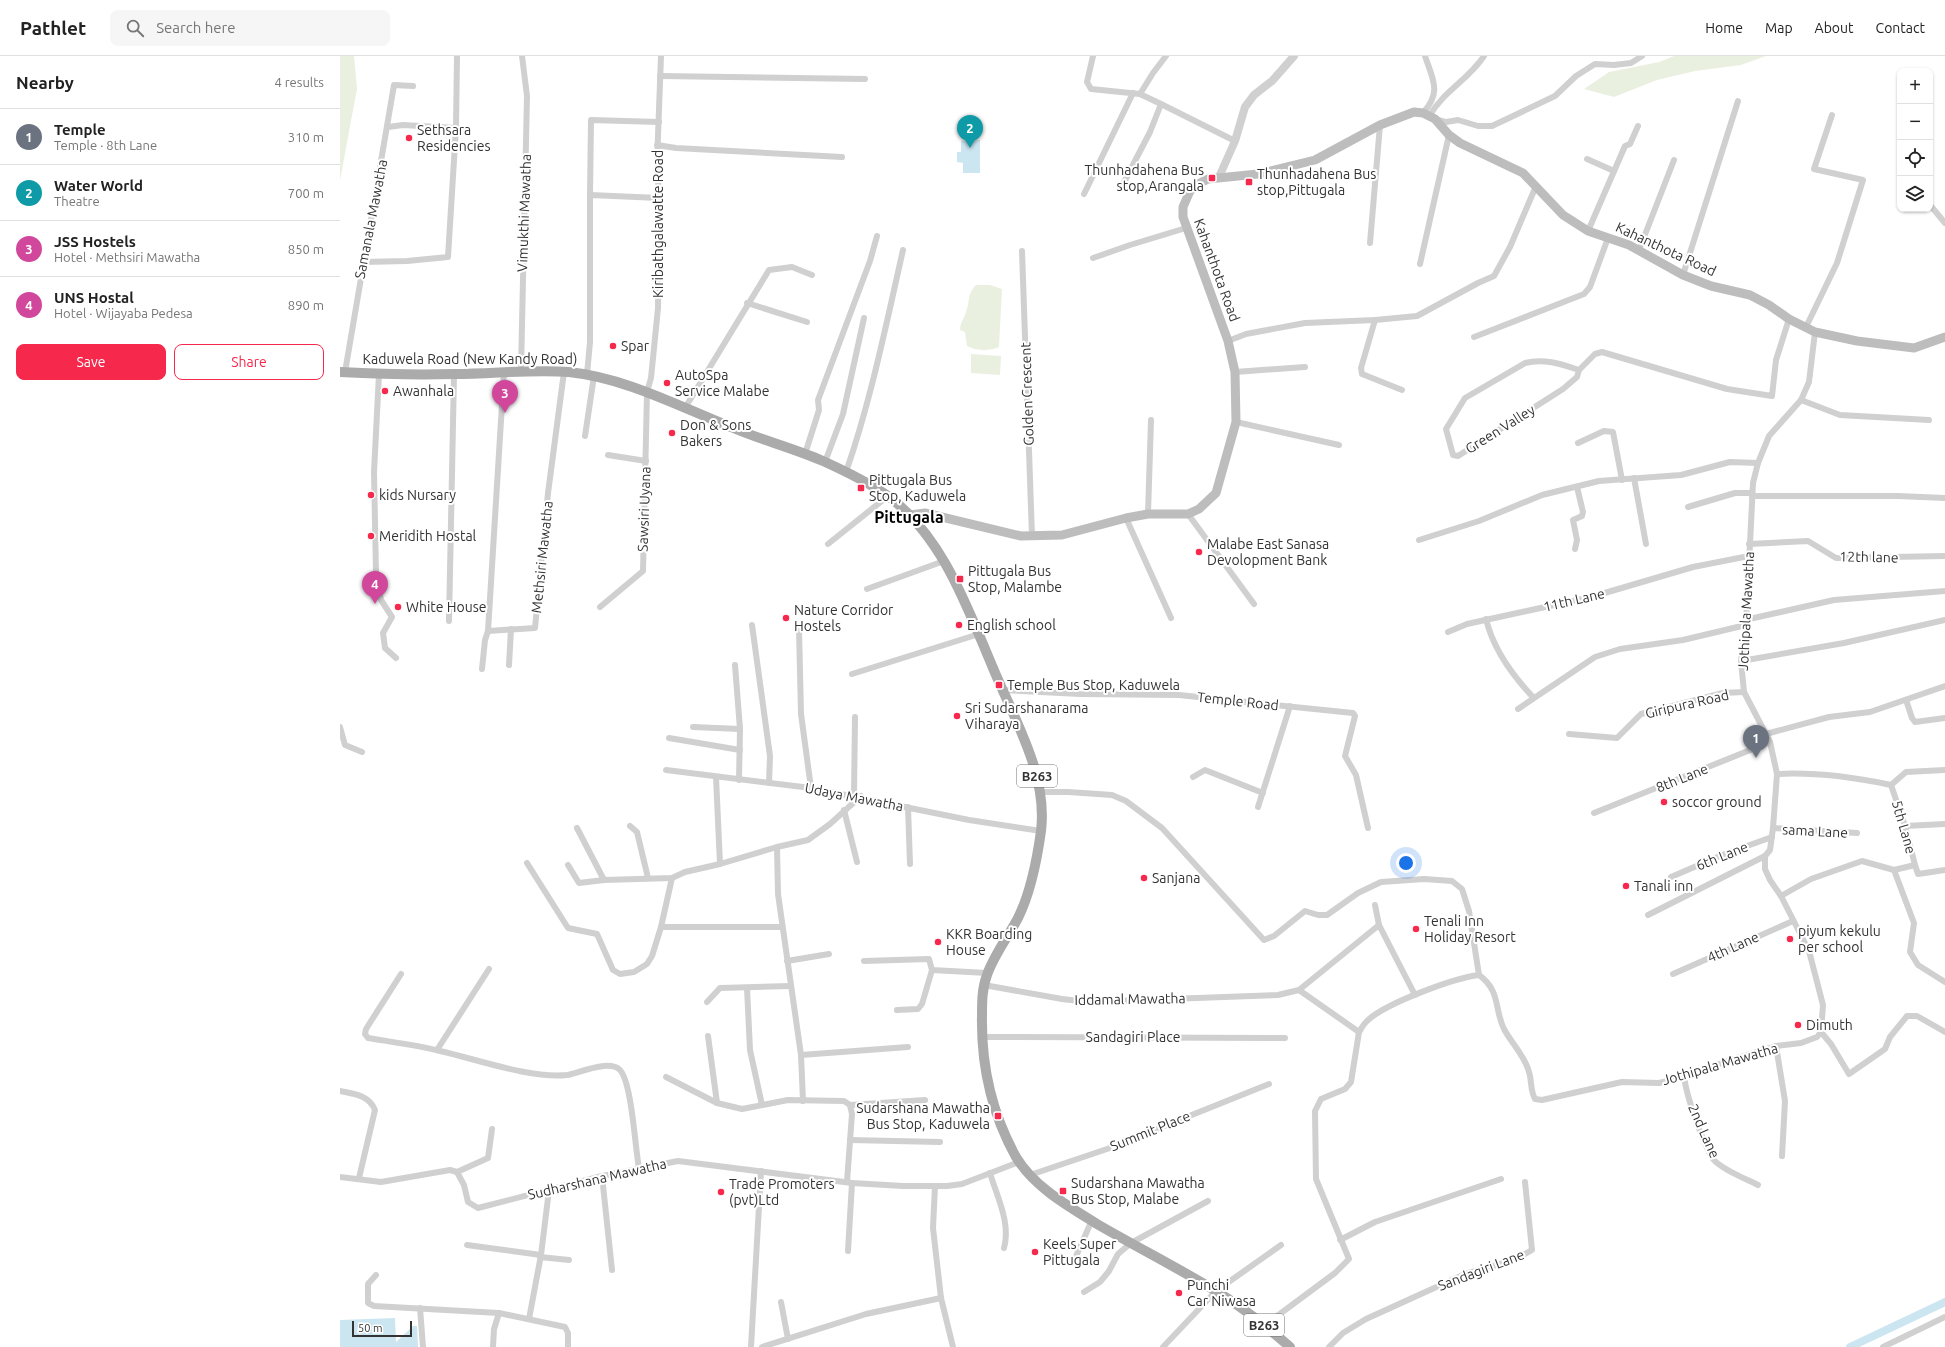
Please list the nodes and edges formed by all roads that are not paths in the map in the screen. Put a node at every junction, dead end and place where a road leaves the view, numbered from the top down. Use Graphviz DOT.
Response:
graph roads {
  1 [pos="457,56"];
  2 [pos="522,56"];
  3 [pos="661,56"];
  4 [pos="1093,56"];
  5 [pos="1166,56"];
  6 [pos="1294,56"];
  7 [pos="1425,56"];
  8 [pos="1484,56"];
  9 [pos="1642,56"];
  10 [pos="660,76"];
  11 [pos="865,79"];
  12 [pos="413,86"];
  13 [pos="1133,93"];
  14 [pos="1140,94"];
  15 [pos="1738,101"];
  16 [pos="1161,104"];
  17 [pos="1429,115"];
  18 [pos="1832,115"];
  19 [pos="659,122"];
  20 [pos="1380,125"];
  21 [pos="1638,126"];
  22 [pos="388,127"];
  23 [pos="456,128"];
  24 [pos="1449,135"];
  25 [pos="1235,140"];
  26 [pos="657,145"];
  27 [pos="842,157"];
  28 [pos="1586,159"];
  29 [pos="1674,160"];
  30 [pos="1614,171"];
  31 [pos="1219,177"];
  32 [pos="1536,186"];
  33 [pos="1122,188"];
  34 [pos="1084,194"];
  35 [pos="590,195"];
  36 [pos="659,198"];
  37 [pos="1933,208"];
  38 [pos="1945,222"];
  39 [pos="1186,228"];
  40 [pos="1588,231"];
  41 [pos="876,236"];
  42 [pos="1608,238"];
  43 [pos="1370,243"];
  44 [pos="903,250"];
  45 [pos="1639,250"];
  46 [pos="1022,251"];
  47 [pos="1093,258"];
  48 [pos="363,262"];
  49 [pos="1420,264"];
  50 [pos="812,275"];
  51 [pos="1683,275"];
  52 [pos="747,303"];
  53 [pos="864,318"];
  54 [pos="1375,320"];
  55 [pos="1789,320"];
  56 [pos="807,322"];
  57 [pos="1806,327"];
  58 [pos="1815,332"];
  59 [pos="1945,336"];
  60 [pos="1474,337"];
  61 [pos="1228,341"];
  62 [pos="1305,367"];
  63 [pos="1579,370"];
  64 [pos="521,371"];
  65 [pos="342,372"];
  66 [pos="504,372"];
  67 [pos="564,372"];
  68 [pos="1235,372"];
  69 [pos="379,374"];
  70 [pos="454,374"];
  71 [pos="591,375"];
  72 [pos="1402,390"];
  73 [pos="648,392"];
  74 [pos="1801,400"];
  75 [pos="685,408"];
  76 [pos="1151,420"];
  77 [pos="1929,420"];
  78 [pos="1236,422"];
  79 [pos="585,436"];
  80 [pos="1578,443"];
  81 [pos="1339,445"];
  82 [pos="805,454"];
  83 [pos="608,455"];
  84 [pos="646,461"];
  85 [pos="825,462"];
  86 [pos="1758,463"];
  87 [pos="846,472"];
  88 [pos="1634,478"];
  89 [pos="1622,480"];
  90 [pos="1577,486"];
  91 [pos="1752,495"];
  92 [pos="888,496"];
  93 [pos="1945,498"];
  94 [pos="1688,507"];
  95 [pos="1148,514"];
  96 [pos="1188,514"];
  97 [pos="910,515"];
  98 [pos="1126,518"];
  99 [pos="1032,536"];
  100 [pos="1419,540"];
  101 [pos="828,544"];
  102 [pos="1646,544"];
  103 [pos="1749,544"];
  104 [pos="1575,548"];
  105 [pos="1749,556"];
  106 [pos="1945,556"];
  107 [pos="944,561"];
  108 [pos="868,589"];
  109 [pos="1945,591"];
  110 [pos="1254,604"];
  111 [pos="600,607"];
  112 [pos="1171,618"];
  113 [pos="1486,619"];
  114 [pos="1945,620"];
  115 [pos="449,622"];
  116 [pos="1746,622"];
  117 [pos="752,625"];
  118 [pos="511,629"];
  119 [pos="799,629"];
  120 [pos="488,631"];
  121 [pos="1448,632"];
  122 [pos="979,634"];
  123 [pos="396,658"];
  124 [pos="1741,661"];
  125 [pos="509,665"];
  126 [pos="735,665"];
  127 [pos="482,669"];
  128 [pos="852,674"];
  129 [pos="1945,686"];
  130 [pos="1002,690"];
  131 [pos="1744,692"];
  132 [pos="1533,697"];
  133 [pos="1906,700"];
  134 [pos="1290,706"];
  135 [pos="1518,709"];
  136 [pos="855,716"];
  137 [pos="1945,718"];
  138 [pos="693,727"];
  139 [pos="340,728"];
  140 [pos="740,729"];
  141 [pos="1569,734"];
  142 [pos="1766,734"];
  143 [pos="669,738"];
  144 [pos="1770,742"];
  145 [pos="740,750"];
  146 [pos="362,752"];
  147 [pos="666,770"];
  148 [pos="1945,770"];
  149 [pos="1777,774"];
  150 [pos="716,777"];
  151 [pos="1193,777"];
  152 [pos="738,780"];
  153 [pos="769,783"];
  154 [pos="1891,785"];
  155 [pos="811,788"];
  156 [pos="1041,792"];
  157 [pos="1263,793"];
  158 [pos="857,796"];
  159 [pos="908,807"];
  160 [pos="1258,807"];
  161 [pos="844,810"];
  162 [pos="1594,813"];
  163 [pos="1945,824"];
  164 [pos="630,826"];
  165 [pos="1905,826"];
  166 [pos="577,828"];
  167 [pos="1368,828"];
  168 [pos="1773,828"];
  169 [pos="1041,831"];
  170 [pos="1857,833"];
  171 [pos="1772,837"];
  172 [pos="777,847"];
  173 [pos="1766,856"];
  174 [pos="857,862"];
  175 [pos="527,863"];
  176 [pos="720,864"];
  177 [pos="910,864"];
  178 [pos="568,865"];
  179 [pos="1914,865"];
  180 [pos="1894,870"];
  181 [pos="1945,870"];
  182 [pos="1671,877"];
  183 [pos="648,878"];
  184 [pos="672,878"];
  185 [pos="604,880"];
  186 [pos="1781,896"];
  187 [pos="1375,905"];
  188 [pos="1648,915"];
  189 [pos="1793,921"];
  190 [pos="1379,925"];
  191 [pos="782,927"];
  192 [pos="661,928"];
  193 [pos="829,954"];
  194 [pos="864,960"];
  195 [pos="787,961"];
  196 [pos="489,969"];
  197 [pos="932,970"];
  198 [pos="987,973"];
  199 [pos="401,974"];
  200 [pos="1673,974"];
  201 [pos="1479,975"];
  202 [pos="1945,982"];
  203 [pos="984,985"];
  204 [pos="791,986"];
  205 [pos="747,988"];
  206 [pos="1299,990"];
  207 [pos="1415,995"];
  208 [pos="707,1002"];
  209 [pos="897,1010"];
  210 [pos="1359,1032"];
  211 [pos="1822,1032"];
  212 [pos="1945,1032"];
  213 [pos="708,1036"];
  214 [pos="981,1037"];
  215 [pos="1285,1038"];
  216 [pos="1776,1046"];
  217 [pos="908,1047"];
  218 [pos="437,1050"];
  219 [pos="801,1054"];
  220 [pos="666,1077"];
  221 [pos="1684,1077"];
  222 [pos="1268,1084"];
  223 [pos="340,1091"];
  224 [pos="925,1100"];
  225 [pos="803,1101"];
  226 [pos="717,1103"];
  227 [pos="762,1105"];
  228 [pos="850,1106"];
  229 [pos="492,1129"];
  230 [pos="850,1140"];
  231 [pos="940,1142"];
  232 [pos="1782,1156"];
  233 [pos="1019,1162"];
  234 [pos="639,1168"];
  235 [pos="761,1171"];
  236 [pos="457,1172"];
  237 [pos="990,1173"];
  238 [pos="1030,1175"];
  239 [pos="602,1176"];
  240 [pos="340,1177"];
  241 [pos="359,1178"];
  242 [pos="1501,1179"];
  243 [pos="849,1182"];
  244 [pos="1525,1182"];
  245 [pos="1758,1185"];
  246 [pos="935,1186"];
  247 [pos="548,1190"];
  248 [pos="1208,1201"];
  249 [pos="1092,1220"];
  250 [pos="1340,1240"];
  251 [pos="1131,1243"];
  252 [pos="467,1245"];
  253 [pos="1281,1245"];
  254 [pos="1004,1248"];
  255 [pos="848,1251"];
  256 [pos="541,1256"];
  257 [pos="569,1260"];
  258 [pos="1073,1264"];
  259 [pos="612,1270"];
  260 [pos="376,1275"];
  261 [pos="1216,1291"];
  262 [pos="1084,1292"];
  263 [pos="940,1298"];
  264 [pos="781,1302"];
  265 [pos="420,1308"];
  266 [pos="500,1313"];
  267 [pos="1945,1317"];
  268 [pos="529,1319"];
  269 [pos="1265,1325"];
  270 [pos="788,1339"];
  271 [pos="423,1347"];
  272 [pos="493,1347"];
  273 [pos="568,1347"];
  274 [pos="751,1347"];
  275 [pos="762,1347"];
  276 [pos="953,1347"];
  277 [pos="1163,1347"];
  278 [pos="1290,1347"];
  279 [pos="1329,1347"];
  280 [pos="1883,1347"];
  1 -- 23 [label="street"];
  2 -- 64 [label="street, Vimukthi Mawatha"];
  3 -- 10 [label="street, Kiribathgalawatte Road"];
  4 -- 13 [label="street"];
  5 -- 14 [label="street"];
  6 -- 25 [label="street"];
  7 -- 17 [label="street"];
  8 -- 17 [label="street"];
  9 -- 17 [label="street"];
  10 -- 11 [label="street"];
  10 -- 19 [label="street, Kiribathgalawatte Road"];
  12 -- 22 [label="street, Samanala Mawatha"];
  13 -- 14 [label="street"];
  13 -- 34 [label="street"];
  14 -- 16 [label="street"];
  15 -- 51 [label="street"];
  16 -- 25 [label="street"];
  16 -- 33 [label="street"];
  17 -- 20 [label="main road, Kahanthota Road"];
  17 -- 24 [label="main road, Kahanthota Road"];
  18 -- 57 [label="street"];
  19 -- 26 [label="street, Kiribathgalawatte Road"];
  19 -- 35 [label="street"];
  20 -- 31 [label="main road, Kahanthota Road"];
  20 -- 43 [label="street"];
  21 -- 30 [label="street"];
  22 -- 23 [label="street"];
  22 -- 48 [label="street, Samanala Mawatha"];
  23 -- 48 [label="street"];
  24 -- 32 [label="main road, Kahanthota Road"];
  24 -- 49 [label="street"];
  25 -- 31 [label="street"];
  26 -- 27 [label="street"];
  26 -- 36 [label="street, Kiribathgalawatte Road"];
  28 -- 30 [label="street"];
  29 -- 45 [label="street"];
  30 -- 40 [label="street"];
  31 -- 39 [label="main road, Kahanthota Road"];
  32 -- 40 [label="main road, Kahanthota Road"];
  32 -- 54 [label="street"];
  35 -- 36 [label="street"];
  35 -- 71 [label="street"];
  36 -- 73 [label="street, Kiribathgalawatte Road"];
  37 -- 38 [label="street"];
  39 -- 47 [label="street"];
  39 -- 61 [label="main road, Kahanthota Road"];
  40 -- 42 [label="main road, Kahanthota Road"];
  41 -- 82 [label="street"];
  42 -- 45 [label="main road, Kahanthota Road"];
  42 -- 60 [label="street"];
  44 -- 87 [label="street"];
  45 -- 51 [label="main road, Kahanthota Road"];
  46 -- 99 [label="street, Golden Crescent"];
  48 -- 65 [label="street, Samanala Mawatha"];
  50 -- 52 [label="street"];
  51 -- 55 [label="main road, Kahanthota Road"];
  52 -- 56 [label="street"];
  52 -- 75 [label="street"];
  53 -- 85 [label="street"];
  54 -- 61 [label="street"];
  54 -- 72 [label="street"];
  55 -- 57 [label="main road, Kahanthota Road"];
  55 -- 63 [label="street, Green Valley"];
  57 -- 58 [label="main road, Kahanthota Road"];
  58 -- 59 [label="main road, Kahanthota Road"];
  58 -- 74 [label="street, Jothipala Mawatha"];
  61 -- 68 [label="main road, Kahanthota Road"];
  62 -- 68 [label="street"];
  63 -- 63 [label="street, Green Valley"];
  64 -- 66 [label="main road, Kaduwela Road (New Kandy Road) / B263"];
  64 -- 67 [label="main road, Kaduwela Road (New Kandy Road) / B263"];
  65 -- 69 [label="main road, Kaduwela Road (New Kandy Road) / B263"];
  66 -- 70 [label="main road, Kaduwela Road (New Kandy Road) / B263"];
  66 -- 120 [label="street"];
  67 -- 71 [label="main road, Kaduwela Road (New Kandy Road) / B263"];
  67 -- 118 [label="street, Methsiri Mawatha"];
  68 -- 78 [label="main road, Kahanthota Road"];
  69 -- 70 [label="main road, Kaduwela Road (New Kandy Road) / B263"];
  69 -- 123 [label="street"];
  70 -- 115 [label="street"];
  71 -- 73 [label="main road, Kaduwela Road (New Kandy Road) / B263"];
  71 -- 79 [label="street"];
  73 -- 75 [label="main road, Kaduwela Road (New Kandy Road) / B263"];
  73 -- 84 [label="street, Sawsiri Uyana"];
  74 -- 77 [label="street"];
  74 -- 86 [label="street, Jothipala Mawatha"];
  75 -- 82 [label="main road, Kaduwela Road (New Kandy Road) / B263"];
  76 -- 95 [label="street"];
  78 -- 81 [label="street"];
  78 -- 96 [label="main road, Kahanthota Road"];
  80 -- 89 [label="street"];
  82 -- 85 [label="main road, Kaduwela Road (New Kandy Road) / B263"];
  83 -- 84 [label="street"];
  84 -- 111 [label="street, Sawsiri Uyana"];
  85 -- 87 [label="main road, Kaduwela Road (New Kandy Road) / B263"];
  86 -- 88 [label="street"];
  86 -- 91 [label="street, Jothipala Mawatha"];
  87 -- 92 [label="main road, Kaduwela Road (New Kandy Road) / B263"];
  88 -- 89 [label="street"];
  88 -- 102 [label="street"];
  89 -- 90 [label="street"];
  90 -- 100 [label="street"];
  90 -- 104 [label="street"];
  91 -- 93 [label="street"];
  91 -- 94 [label="street"];
  91 -- 103 [label="street, Jothipala Mawatha"];
  92 -- 97 [label="main road, Kaduwela Road (New Kandy Road) / B263"];
  92 -- 101 [label="street"];
  95 -- 96 [label="main road"];
  95 -- 98 [label="main road"];
  96 -- 110 [label="street"];
  97 -- 99 [label="main road"];
  97 -- 107 [label="main road, Kaduwela Road (New Kandy Road) / B263"];
  98 -- 99 [label="main road"];
  98 -- 112 [label="street"];
  103 -- 105 [label="street, Jothipala Mawatha"];
  103 -- 106 [label="street, 12th lane"];
  105 -- 113 [label="street, 11th Lane"];
  105 -- 116 [label="street, Jothipala Mawatha"];
  107 -- 108 [label="street"];
  107 -- 122 [label="main road, Kaduwela Road (New Kandy Road) / B263"];
  109 -- 116 [label="street"];
  113 -- 121 [label="street, 11th Lane"];
  113 -- 132 [label="street"];
  114 -- 124 [label="street"];
  116 -- 124 [label="street, Jothipala Mawatha"];
  116 -- 132 [label="street"];
  117 -- 153 [label="street"];
  118 -- 120 [label="street, Methsiri Mawatha"];
  118 -- 125 [label="street"];
  119 -- 155 [label="street"];
  120 -- 127 [label="street"];
  122 -- 128 [label="street"];
  122 -- 130 [label="main road, Kaduwela Road (New Kandy Road) / B263"];
  124 -- 131 [label="street, Jothipala Mawatha"];
  126 -- 140 [label="street"];
  129 -- 133 [label="street"];
  130 -- 134 [label="street, Temple Road"];
  130 -- 156 [label="main road, Kaduwela Road (New Kandy Road) / B263"];
  131 -- 141 [label="street, Giripura Road"];
  131 -- 142 [label="street, Jothipala Mawatha"];
  132 -- 135 [label="street"];
  133 -- 137 [label="street"];
  133 -- 142 [label="street"];
  134 -- 157 [label="street"];
  134 -- 167 [label="street, Temple Road"];
  136 -- 158 [label="street"];
  138 -- 140 [label="street"];
  139 -- 146 [label="street"];
  140 -- 145 [label="street"];
  142 -- 144 [label="street, Jothipala Mawatha"];
  143 -- 145 [label="street"];
  144 -- 149 [label="street, Jothipala Mawatha"];
  144 -- 162 [label="street, 8th Lane"];
  145 -- 152 [label="street"];
  147 -- 150 [label="street, Udaya Mawatha"];
  148 -- 154 [label="street"];
  149 -- 154 [label="street, 5th Lane"];
  149 -- 168 [label="street, Jothipala Mawatha"];
  150 -- 152 [label="street, Udaya Mawatha"];
  150 -- 176 [label="street"];
  151 -- 157 [label="street"];
  152 -- 153 [label="street, Udaya Mawatha"];
  153 -- 155 [label="street, Udaya Mawatha"];
  154 -- 165 [label="street, 5th Lane"];
  155 -- 158 [label="street, Udaya Mawatha"];
  156 -- 169 [label="main road, Kaduwela Road (New Kandy Road) / B263"];
  156 -- 201 [label="street"];
  157 -- 160 [label="street"];
  158 -- 159 [label="street, Udaya Mawatha"];
  158 -- 161 [label="street"];
  159 -- 169 [label="street, Udaya Mawatha"];
  159 -- 177 [label="street"];
  161 -- 172 [label="street"];
  161 -- 174 [label="street"];
  163 -- 165 [label="street"];
  164 -- 183 [label="street"];
  165 -- 179 [label="street, 5th Lane"];
  166 -- 185 [label="street"];
  168 -- 170 [label="street, sama Lane"];
  168 -- 171 [label="street, Jothipala Mawatha"];
  169 -- 198 [label="main road, Kaduwela Road (New Kandy Road) / B263"];
  171 -- 173 [label="street, Jothipala Mawatha"];
  171 -- 182 [label="street, 6th Lane"];
  172 -- 176 [label="street"];
  172 -- 191 [label="street"];
  173 -- 186 [label="street, Jothipala Mawatha"];
  173 -- 188 [label="street"];
  175 -- 192 [label="street"];
  176 -- 184 [label="street"];
  178 -- 185 [label="street"];
  179 -- 180 [label="street, 5th Lane"];
  179 -- 181 [label="street"];
  180 -- 186 [label="street, 5th Lane"];
  180 -- 202 [label="street"];
  183 -- 184 [label="street"];
  183 -- 185 [label="street"];
  184 -- 192 [label="street"];
  186 -- 189 [label="street, Jothipala Mawatha"];
  187 -- 190 [label="street"];
  189 -- 200 [label="street, 4th Lane"];
  189 -- 211 [label="street, Jothipala Mawatha"];
  190 -- 206 [label="street"];
  190 -- 207 [label="street"];
  191 -- 192 [label="street"];
  191 -- 195 [label="street"];
  193 -- 195 [label="street"];
  194 -- 197 [label="street"];
  195 -- 204 [label="street"];
  196 -- 218 [label="street"];
  197 -- 198 [label="street"];
  197 -- 209 [label="street"];
  198 -- 203 [label="main road, Kaduwela Road (New Kandy Road) / B263"];
  199 -- 218 [label="street"];
  201 -- 207 [label="street"];
  201 -- 221 [label="street, Jothipala Mawatha"];
  203 -- 206 [label="street, Iddamal Mawatha"];
  203 -- 214 [label="main road, Kaduwela Road (New Kandy Road) / B263"];
  204 -- 205 [label="street"];
  204 -- 219 [label="street"];
  205 -- 208 [label="street"];
  205 -- 227 [label="street"];
  206 -- 210 [label="street"];
  207 -- 210 [label="street"];
  210 -- 250 [label="street"];
  211 -- 212 [label="street"];
  211 -- 216 [label="street, Jothipala Mawatha"];
  213 -- 226 [label="street"];
  214 -- 215 [label="street, Sandagiri Place"];
  214 -- 233 [label="main road, Kaduwela Road (New Kandy Road) / B263"];
  216 -- 221 [label="street, Jothipala Mawatha"];
  216 -- 232 [label="street"];
  217 -- 219 [label="street"];
  218 -- 234 [label="street"];
  219 -- 225 [label="street"];
  220 -- 226 [label="street"];
  221 -- 245 [label="street, 2nd Lane"];
  222 -- 238 [label="street, Summit Place"];
  223 -- 241 [label="street"];
  224 -- 228 [label="street"];
  225 -- 227 [label="street"];
  225 -- 228 [label="street"];
  226 -- 227 [label="street"];
  228 -- 230 [label="street"];
  229 -- 236 [label="street"];
  230 -- 231 [label="street"];
  230 -- 243 [label="street"];
  233 -- 237 [label="street, Sudharshana Mawatha"];
  233 -- 238 [label="main road, Kaduwela Road (New Kandy Road) / B263"];
  234 -- 235 [label="street, Sudharshana Mawatha"];
  234 -- 239 [label="street, Sudharshana Mawatha"];
  235 -- 243 [label="street, Sudharshana Mawatha"];
  235 -- 274 [label="street"];
  236 -- 241 [label="street"];
  236 -- 247 [label="street, Sudharshana Mawatha"];
  237 -- 246 [label="street, Sudharshana Mawatha"];
  237 -- 254 [label="street"];
  238 -- 249 [label="main road, Kaduwela Road (New Kandy Road) / B263"];
  239 -- 247 [label="street, Sudharshana Mawatha"];
  239 -- 259 [label="street"];
  240 -- 241 [label="street"];
  242 -- 250 [label="street"];
  243 -- 246 [label="street, Sudharshana Mawatha"];
  243 -- 255 [label="street"];
  244 -- 279 [label="street, Sandagiri Lane"];
  246 -- 263 [label="street"];
  247 -- 256 [label="street"];
  248 -- 251 [label="street"];
  249 -- 251 [label="main road, Kaduwela Road (New Kandy Road) / B263"];
  249 -- 258 [label="street"];
  250 -- 269 [label="street"];
  251 -- 261 [label="main road, Kaduwela Road (New Kandy Road) / B263"];
  251 -- 262 [label="street"];
  252 -- 256 [label="street"];
  253 -- 261 [label="street"];
  256 -- 257 [label="street"];
  256 -- 268 [label="street"];
  260 -- 265 [label="street"];
  261 -- 269 [label="main road, Kaduwela Road (New Kandy Road) / B263"];
  261 -- 277 [label="street"];
  263 -- 270 [label="street"];
  263 -- 276 [label="street"];
  264 -- 270 [label="street"];
  265 -- 266 [label="street"];
  265 -- 271 [label="street"];
  266 -- 268 [label="street"];
  266 -- 272 [label="street"];
  267 -- 280 [label="street"];
  268 -- 273 [label="street"];
  269 -- 278 [label="main road, Kaduwela Road (New Kandy Road) / B263"];
  270 -- 275 [label="street"];
}
